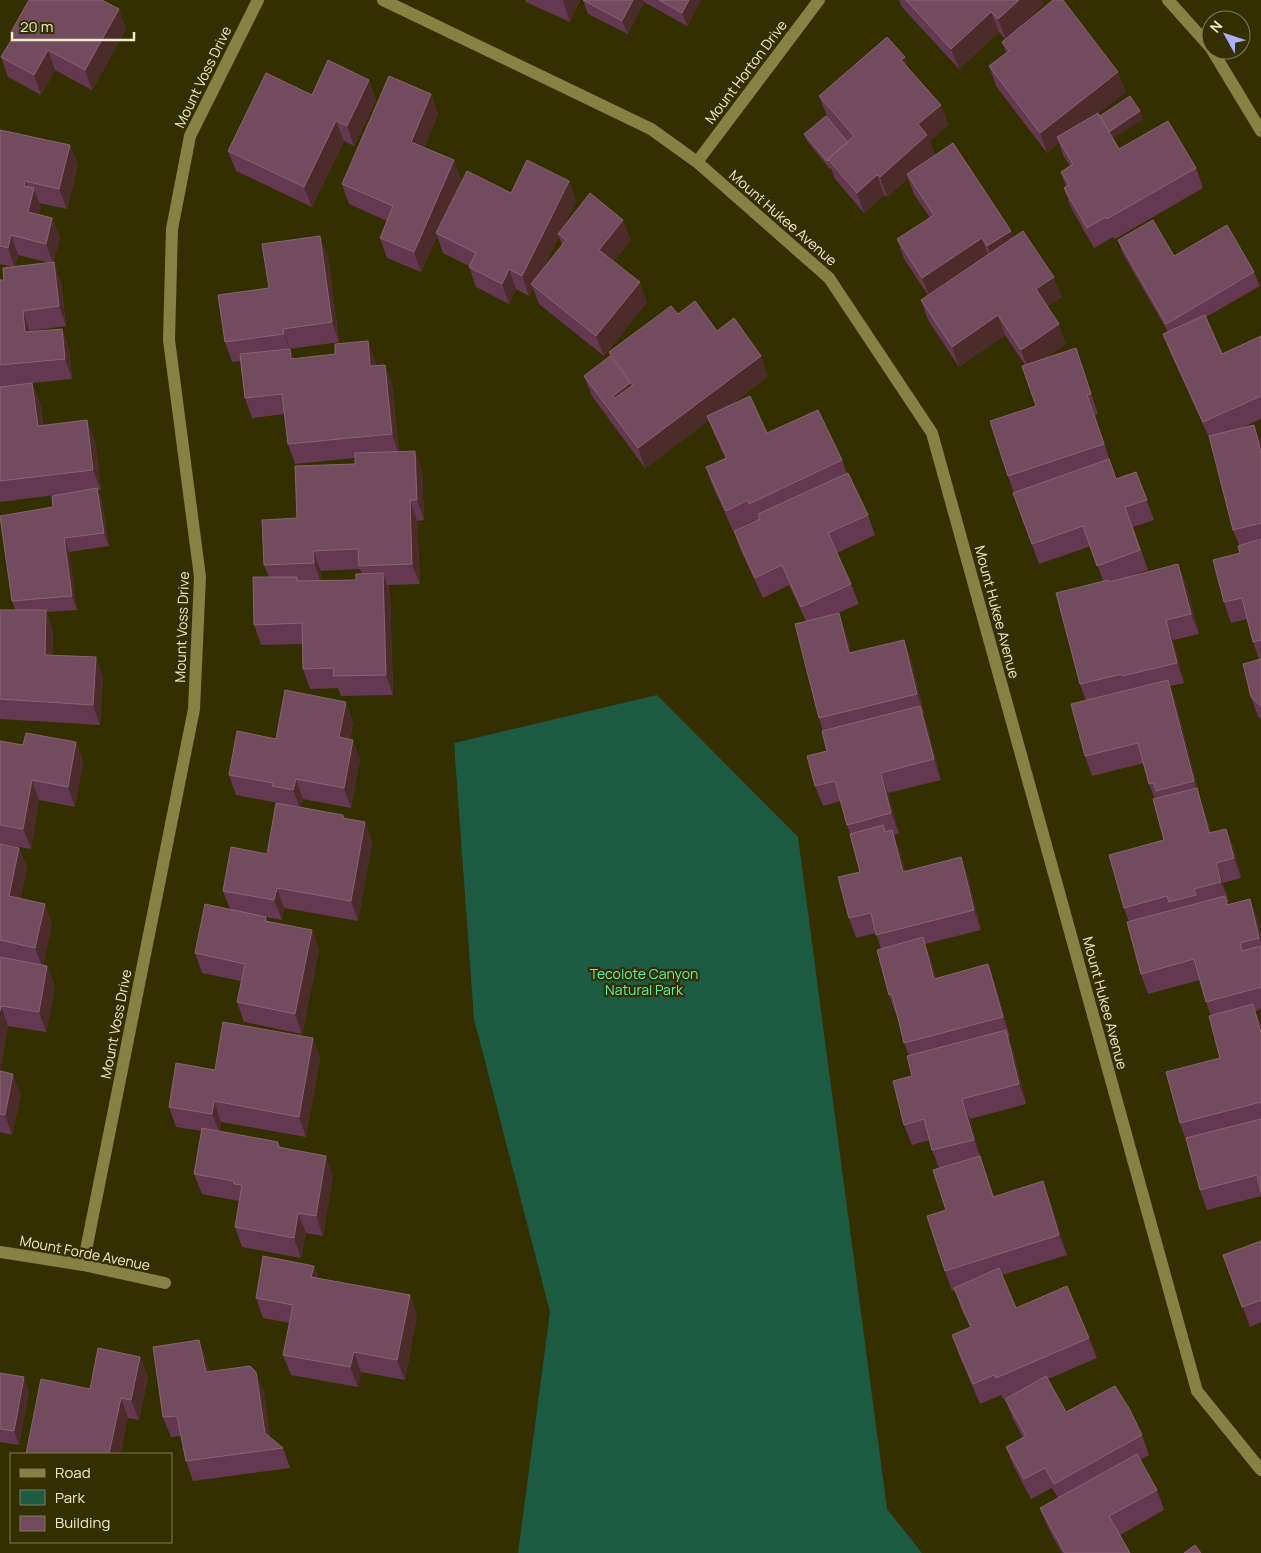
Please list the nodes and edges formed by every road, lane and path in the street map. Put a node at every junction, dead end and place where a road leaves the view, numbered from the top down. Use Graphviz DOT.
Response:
graph roads {
  1 [pos="258,0"];
  2 [pos="384,0"];
  3 [pos="819,0"];
  4 [pos="1168,0"];
  5 [pos="1201,37"];
  6 [pos="1219,60"];
  7 [pos="1261,131"];
  8 [pos="697,162"];
  9 [pos="0,1252"];
  10 [pos="82,1265"];
  11 [pos="165,1283"];
  12 [pos="1261,1470"];
  1 -- 10 [label="street, Mount Voss Drive"];
  2 -- 8 [label="street, Mount Hukee Avenue"];
  3 -- 8 [label="street, Mount Horton Drive"];
  4 -- 5 [label="street"];
  6 -- 7 [label="street"];
  8 -- 12 [label="street, Mount Hukee Avenue"];
  9 -- 10 [label="street, Mount Forde Avenue"];
  10 -- 11 [label="street, Mount Forde Avenue"];
}
